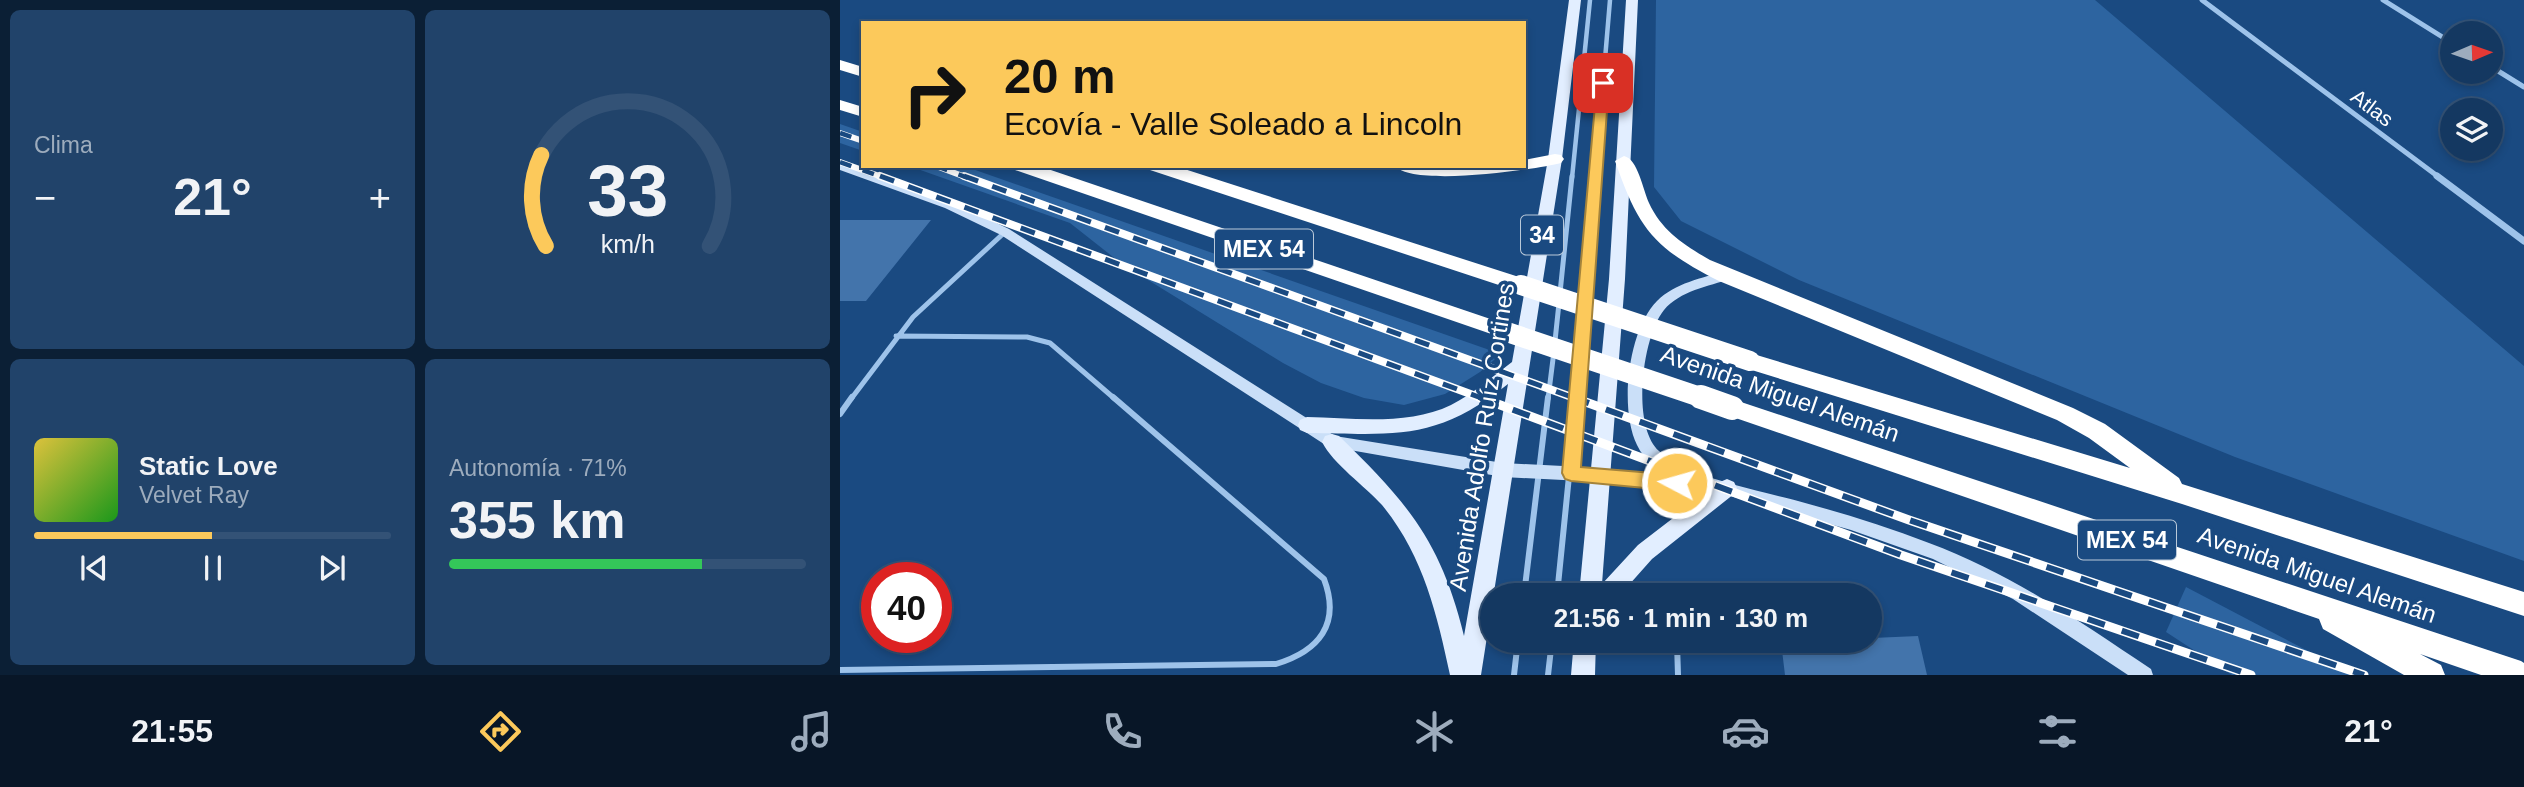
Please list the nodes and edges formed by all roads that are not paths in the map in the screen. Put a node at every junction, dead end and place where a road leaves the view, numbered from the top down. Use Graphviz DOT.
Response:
graph roads {
  1 [pos="1576,0"];
  2 [pos="1590,0"];
  3 [pos="1610,0"];
  4 [pos="1632,0"];
  5 [pos="2202,0"];
  6 [pos="2383,0"];
  7 [pos="2440,36"];
  8 [pos="840,65"];
  9 [pos="861,71"];
  10 [pos="2503,74"];
  11 [pos="2524,87"];
  12 [pos="840,105"];
  13 [pos="861,112"];
  14 [pos="1555,159"];
  15 [pos="1624,161"];
  16 [pos="840,166"];
  17 [pos="1526,166"];
  18 [pos="1027,168"];
  19 [pos="1162,168"];
  20 [pos="1424,168"];
  21 [pos="1496,168"];
  22 [pos="1005,232"];
  23 [pos="2524,241"];
  24 [pos="1726,276"];
  25 [pos="896,336"];
  26 [pos="1521,365"];
  27 [pos="840,414"];
  28 [pos="1307,425"];
  29 [pos="1332,442"];
  30 [pos="1503,470"];
  31 [pos="1541,472"];
  32 [pos="1571,473"];
  33 [pos="1602,475"];
  34 [pos="1727,488"];
  35 [pos="2182,494"];
  36 [pos="1526,583"];
  37 [pos="1558,583"];
  38 [pos="1591,583"];
  39 [pos="1617,583"];
  40 [pos="2281,592"];
  41 [pos="2524,604"];
  42 [pos="1517,653"];
  43 [pos="1551,653"];
  44 [pos="1585,653"];
  45 [pos="1677,653"];
  46 [pos="840,670"];
  47 [pos="1462,675"];
  48 [pos="1469,675"];
  49 [pos="1514,675"];
  50 [pos="1548,675"];
  51 [pos="1583,675"];
  52 [pos="1678,675"];
  53 [pos="2144,675"];
  54 [pos="2431,675"];
  55 [pos="2521,675"];
  1 -- 14 [label="main road, Avenida Adolfo Ruíz Cortines / 34"];
  2 -- 31 [label="lane"];
  3 -- 32 [label="lane"];
  4 -- 15 [label="main road"];
  5 -- 23 [label="street, Atlas"];
  6 -- 7 [label="street"];
  8 -- 9 [label="highway"];
  10 -- 11 [label="street"];
  12 -- 13 [label="highway"];
  14 -- 17 [label="highway"];
  14 -- 26 [label="main road, Avenida Adolfo Ruíz Cortines / 34"];
  15 -- 24 [label="highway"];
  15 -- 33 [label="main road"];
  16 -- 22 [label="street"];
  18 -- 40 [label="highway, Avenida Miguel Alemán / MEX 54, bridge"];
  19 -- 35 [label="highway, Avenida Miguel Alemán / MEX 54, bridge"];
  20 -- 21 [label="highway"];
  22 -- 25 [label="lane"];
  22 -- 28 [label="street"];
  24 -- 34 [label="street"];
  24 -- 35 [label="highway"];
  25 -- 27 [label="lane"];
  25 -- 46 [label="lane"];
  26 -- 28 [label="main road"];
  26 -- 30 [label="main road, Avenida Adolfo Ruíz Cortines / 34"];
  28 -- 29 [label="street"];
  29 -- 30 [label="street"];
  29 -- 47 [label="main road"];
  30 -- 31 [label="street"];
  30 -- 48 [label="main road, Avenida Adolfo Ruíz Cortines / 34"];
  31 -- 32 [label="street"];
  31 -- 36 [label="lane"];
  32 -- 33 [label="street"];
  32 -- 37 [label="lane"];
  33 -- 34 [label="street"];
  33 -- 38 [label="main road"];
  34 -- 39 [label="main road"];
  34 -- 53 [label="street"];
  35 -- 41 [label="highway, Avenida Miguel Alemán / MEX 54"];
  40 -- 54 [label="highway"];
  40 -- 55 [label="highway, Avenida Miguel Alemán / MEX 54"];
  42 -- 49 [label="lane"];
  43 -- 50 [label="lane"];
  44 -- 51 [label="main road"];
  45 -- 52 [label="lane"];
}
